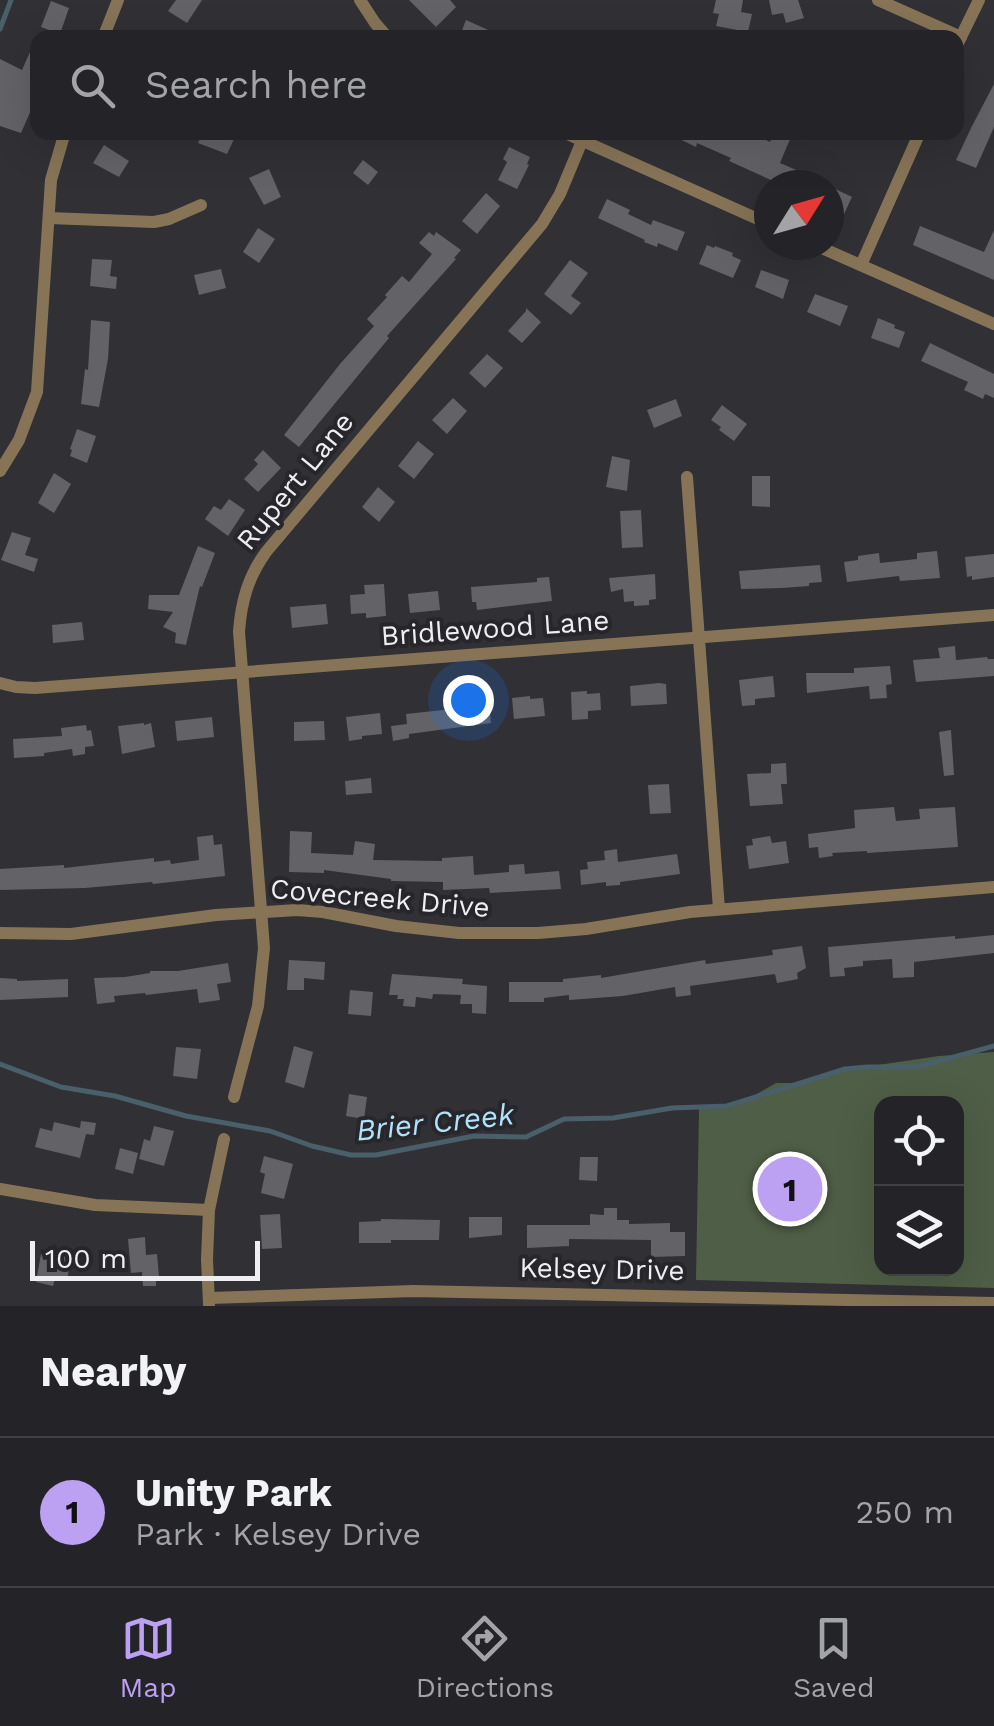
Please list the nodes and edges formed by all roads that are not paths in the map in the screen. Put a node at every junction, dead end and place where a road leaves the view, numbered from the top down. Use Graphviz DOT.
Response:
graph roads {
  1 [pos="118,0"];
  2 [pos="360,0"];
  3 [pos="878,0"];
  4 [pos="979,0"];
  5 [pos="106,30"];
  6 [pos="381,30"];
  7 [pos="936,30"];
  8 [pos="964,32"];
  9 [pos="64,140"];
  10 [pos="916,140"];
  11 [pos="582,141"];
  12 [pos="202,206"];
  13 [pos="754,217"];
  14 [pos="49,218"];
  15 [pos="844,258"];
  16 [pos="861,266"];
  17 [pos="994,324"];
  18 [pos="0,472"];
  19 [pos="687,477"];
  20 [pos="994,615"];
  21 [pos="699,637"];
  22 [pos="242,672"];
  23 [pos="0,683"];
  24 [pos="994,887"];
  25 [pos="720,909"];
  26 [pos="261,911"];
  27 [pos="0,933"];
  28 [pos="234,1097"];
  29 [pos="224,1138"];
  30 [pos="0,1190"];
  31 [pos="209,1210"];
  32 [pos="455,1299"];
  33 [pos="209,1302"];
  34 [pos="994,1303"];
  1 -- 5 [label="street"];
  2 -- 6 [label="street"];
  3 -- 7 [label="street"];
  4 -- 8 [label="street"];
  9 -- 14 [label="street"];
  10 -- 16 [label="street"];
  11 -- 13 [label="street"];
  11 -- 22 [label="street, Rupert Lane"];
  12 -- 14 [label="street"];
  14 -- 18 [label="street"];
  15 -- 16 [label="street"];
  16 -- 17 [label="street"];
  19 -- 21 [label="street"];
  20 -- 21 [label="street, Bridlewood Lane"];
  21 -- 22 [label="street, Bridlewood Lane"];
  21 -- 25 [label="street"];
  22 -- 23 [label="street, Bridlewood Lane"];
  22 -- 26 [label="street, Rupert Lane"];
  24 -- 25 [label="street, Covecreek Drive"];
  25 -- 26 [label="street, Covecreek Drive"];
  26 -- 27 [label="street, Covecreek Drive"];
  26 -- 28 [label="street, Rupert Lane"];
  29 -- 31 [label="street"];
  30 -- 31 [label="street"];
  31 -- 33 [label="street"];
  32 -- 33 [label="street, Kelsey Drive"];
  32 -- 34 [label="street, Kelsey Drive"];
}
